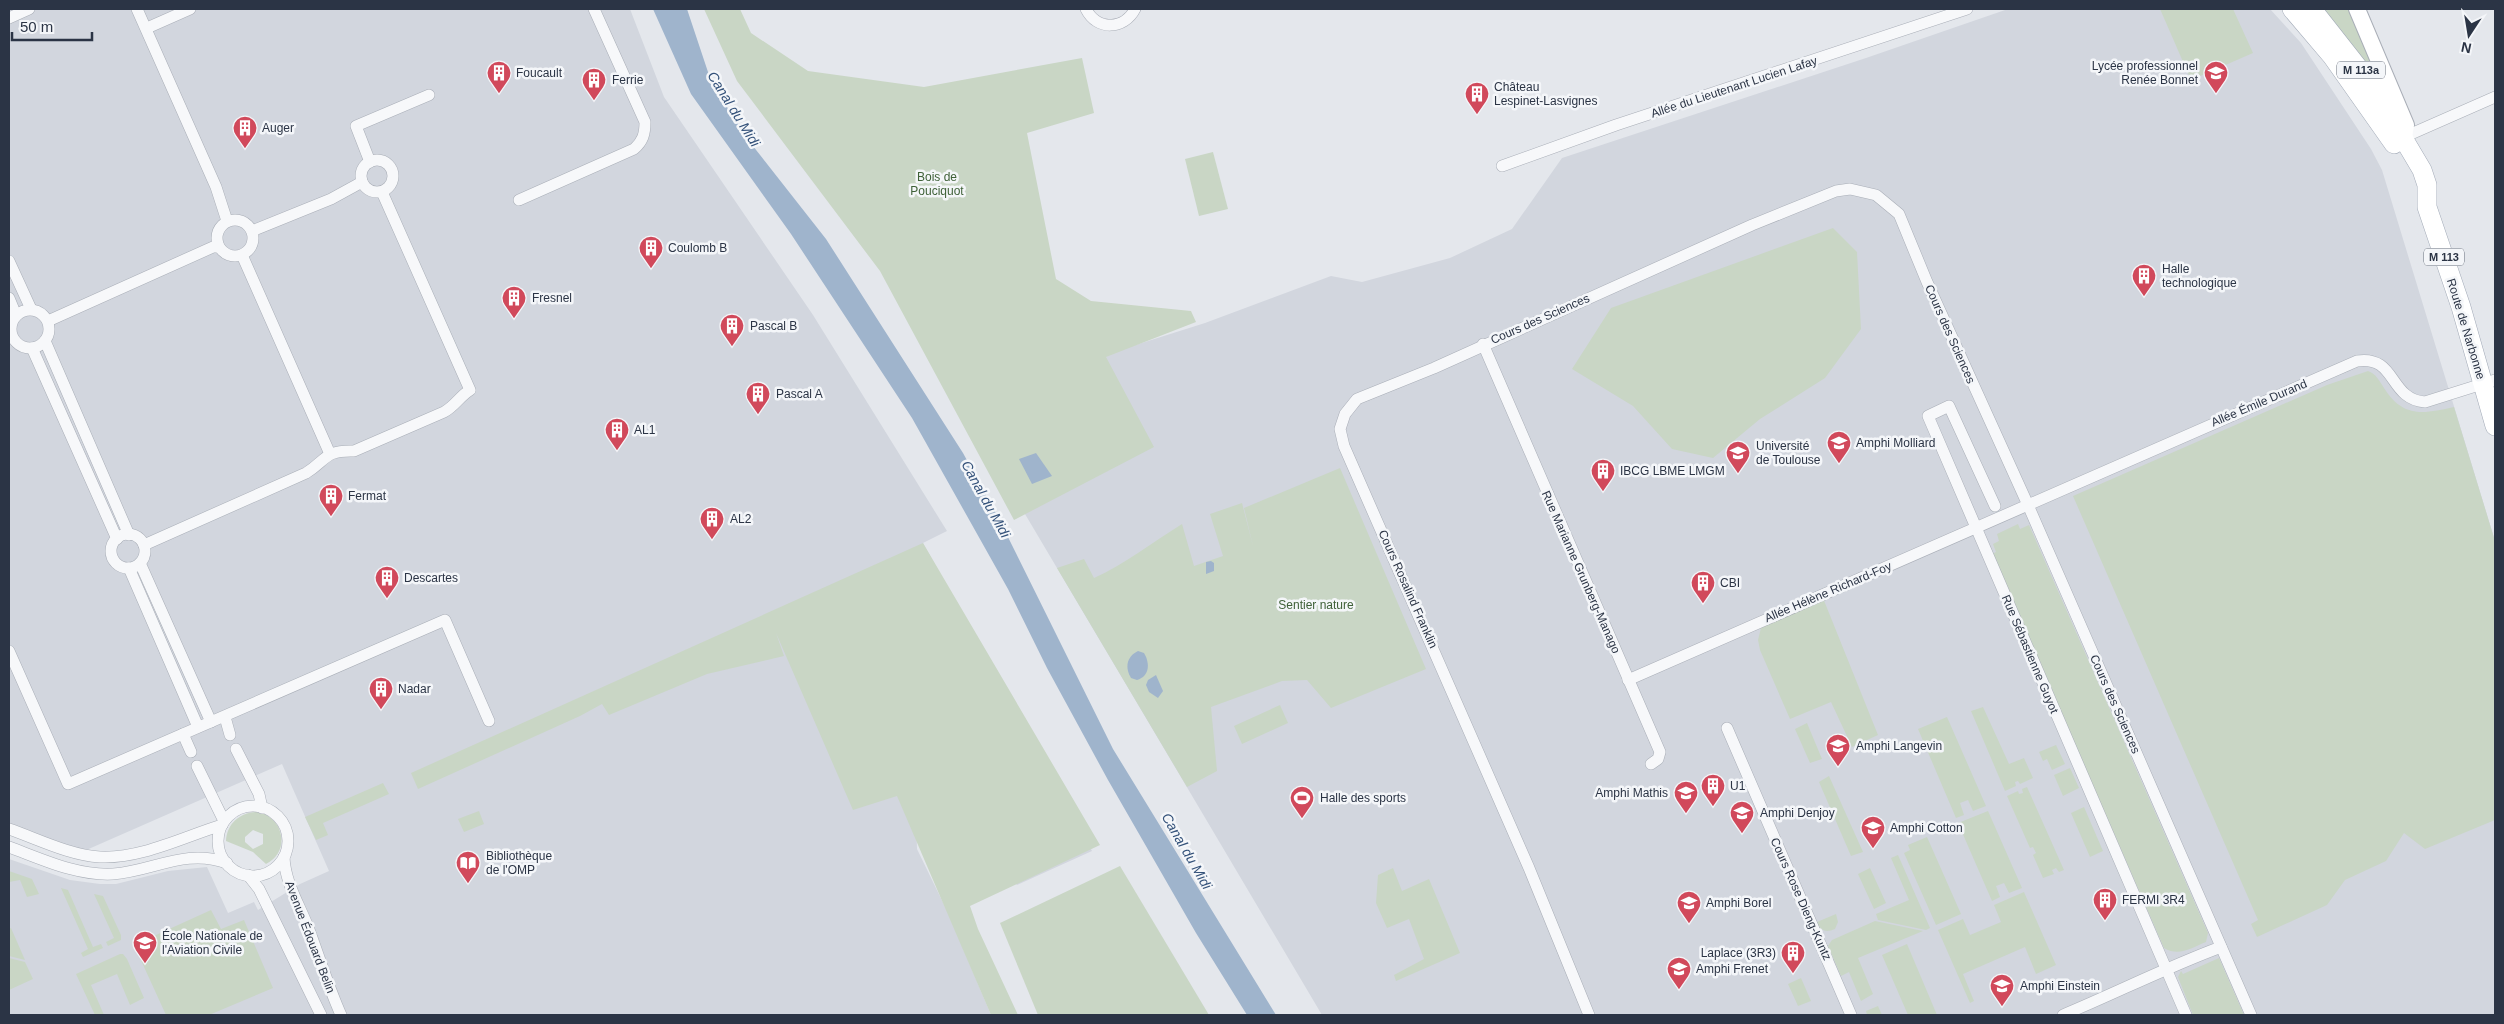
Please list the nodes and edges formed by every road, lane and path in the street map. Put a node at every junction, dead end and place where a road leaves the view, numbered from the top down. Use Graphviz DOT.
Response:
graph roads {
  1 [pos="29,9"];
  2 [pos="137,9"];
  3 [pos="190,9"];
  4 [pos="594,9"];
  5 [pos="1086,9"];
  6 [pos="1135,9"];
  7 [pos="1967,9"];
  8 [pos="2292,9"];
  9 [pos="2312,9"];
  10 [pos="2357,9"];
  11 [pos="9,18"];
  12 [pos="146,28"];
  13 [pos="429,95"];
  14 [pos="2495,97"];
  15 [pos="2385,132"];
  16 [pos="2404,137"];
  17 [pos="370,162"];
  18 [pos="1502,166"];
  19 [pos="362,182"];
  20 [pos="382,192"];
  21 [pos="518,200"];
  22 [pos="2427,207"];
  23 [pos="228,222"];
  24 [pos="252,231"];
  25 [pos="219,246"];
  26 [pos="242,256"];
  27 [pos="9,261"];
  28 [pos="9,298"];
  29 [pos="31,309"];
  30 [pos="16,316"];
  31 [pos="48,321"];
  32 [pos="11,338"];
  33 [pos="45,341"];
  34 [pos="1483,344"];
  35 [pos="32,348"];
  36 [pos="2489,382"];
  37 [pos="1345,414"];
  38 [pos="2495,426"];
  39 [pos="330,454"];
  40 [pos="2028,505"];
  41 [pos="1995,506"];
  42 [pos="1977,527"];
  43 [pos="129,535"];
  44 [pos="116,539"];
  45 [pos="144,545"];
  46 [pos="140,563"];
  47 [pos="129,568"];
  48 [pos="9,651"];
  49 [pos="1628,680"];
  50 [pos="224,717"];
  51 [pos="489,721"];
  52 [pos="210,722"];
  53 [pos="198,727"];
  54 [pos="1727,728"];
  55 [pos="182,734"];
  56 [pos="230,735"];
  57 [pos="236,749"];
  58 [pos="191,752"];
  59 [pos="1651,764"];
  60 [pos="198,766"];
  61 [pos="262,808"];
  62 [pos="223,823"];
  63 [pos="9,829"];
  64 [pos="9,847"];
  65 [pos="284,857"];
  66 [pos="226,863"];
  67 [pos="248,875"];
  68 [pos="2221,947"];
  69 [pos="2166,968"];
  70 [pos="321,1015"];
  71 [pos="340,1015"];
  72 [pos="1589,1015"];
  73 [pos="1851,1015"];
  74 [pos="2063,1015"];
  75 [pos="2186,1015"];
  76 [pos="2251,1015"];
  1 -- 11 [label="street"];
  2 -- 12 [label="street"];
  3 -- 12 [label="street"];
  4 -- 21 [label="street"];
  5 -- 6 [label="street"];
  7 -- 18 [label="street, Allée du Lieutenant Lucien Lafay"];
  8 -- 15 [label="main road, M 113a"];
  9 -- 16 [label="main road, M 113a"];
  10 -- 16 [label="main road, Route de Narbonne / M 113"];
  12 -- 23 [label="street"];
  13 -- 17 [label="street"];
  14 -- 16 [label="street"];
  15 -- 16 [label="street"];
  15 -- 22 [label="main road, M 113a"];
  16 -- 22 [label="main road, Route de Narbonne / M 113"];
  17 -- 19 [label="street"];
  17 -- 20 [label="street"];
  19 -- 20 [label="street"];
  19 -- 24 [label="street"];
  20 -- 39 [label="street"];
  22 -- 36 [label="main road, Route de Narbonne / M 113"];
  23 -- 24 [label="street"];
  23 -- 25 [label="street"];
  24 -- 26 [label="street"];
  25 -- 26 [label="street"];
  25 -- 31 [label="street"];
  26 -- 39 [label="street"];
  27 -- 29 [label="street"];
  28 -- 30 [label="street"];
  29 -- 30 [label="street"];
  29 -- 31 [label="street"];
  30 -- 32 [label="street"];
  31 -- 33 [label="street"];
  32 -- 35 [label="street"];
  33 -- 35 [label="street"];
  33 -- 43 [label="street"];
  34 -- 37 [label="street, Cours des Sciences"];
  34 -- 40 [label="street, Cours des Sciences"];
  34 -- 49 [label="street, Rue Marianne Grunberg-Manago"];
  35 -- 44 [label="street"];
  36 -- 38 [label="main road, Route de Narbonne / M 113"];
  36 -- 40 [label="street, Allée Émile Durand"];
  37 -- 72 [label="street, Cours Rosalind Franklin"];
  39 -- 45 [label="street"];
  40 -- 42 [label="street, Allée Hélène Richard-Foy"];
  40 -- 68 [label="street, Cours des Sciences"];
  41 -- 42 [label="street, Rue Sébastienne Guyot"];
  42 -- 49 [label="street, Allée Hélène Richard-Foy"];
  42 -- 69 [label="street, Rue Sébastienne Guyot"];
  43 -- 44 [label="street"];
  43 -- 45 [label="street"];
  44 -- 47 [label="street"];
  45 -- 46 [label="street"];
  46 -- 47 [label="street"];
  46 -- 52 [label="street"];
  47 -- 53 [label="street"];
  48 -- 55 [label="street"];
  49 -- 59 [label="street, Rue Marianne Grunberg-Manago"];
  50 -- 51 [label="street"];
  50 -- 52 [label="street"];
  50 -- 56 [label="street"];
  52 -- 53 [label="street"];
  53 -- 55 [label="street"];
  54 -- 73 [label="street, Cours Rose Dieng-Kuntz"];
  55 -- 58 [label="street"];
  57 -- 61 [label="street"];
  60 -- 62 [label="street"];
  61 -- 62 [label="street"];
  61 -- 65 [label="street"];
  62 -- 63 [label="street"];
  62 -- 66 [label="street"];
  64 -- 66 [label="street"];
  65 -- 67 [label="street"];
  65 -- 71 [label="street, Avenue Édouard Belin"];
  66 -- 67 [label="street"];
  67 -- 70 [label="street, Avenue Édouard Belin"];
  68 -- 69 [label="street"];
  68 -- 76 [label="street, Cours des Sciences"];
  69 -- 74 [label="street"];
  69 -- 75 [label="street, Rue Sébastienne Guyot"];
}
